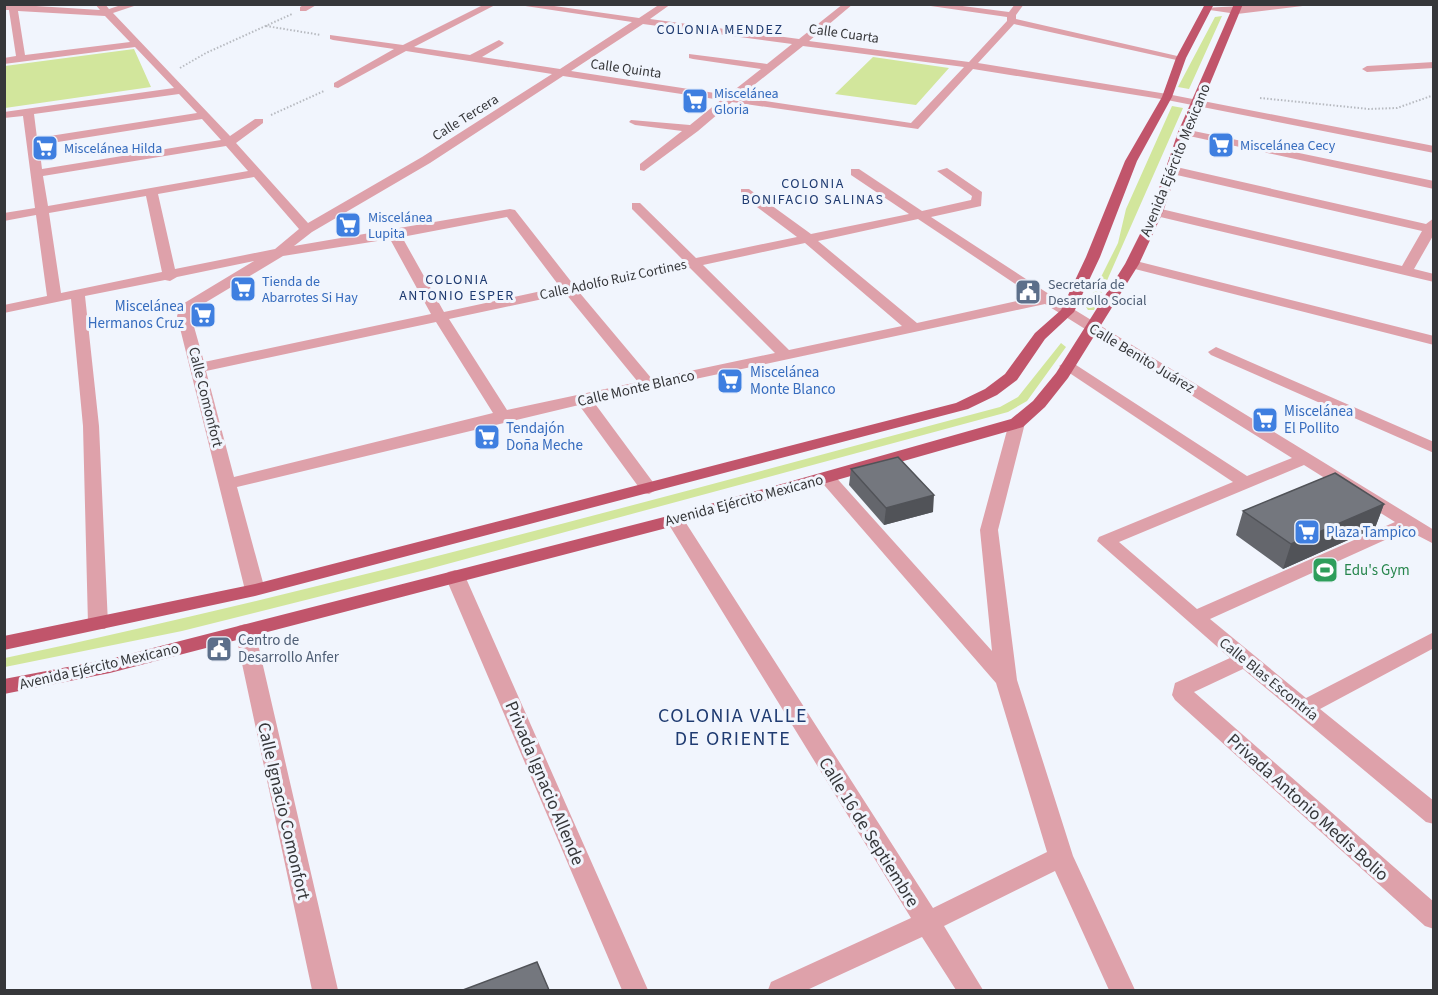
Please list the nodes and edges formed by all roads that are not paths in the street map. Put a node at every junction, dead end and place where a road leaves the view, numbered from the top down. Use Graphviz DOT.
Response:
graph roads {
  1 [pos="136,4"];
  2 [pos="314,4"];
  3 [pos="493,4"];
  4 [pos="516,4"];
  5 [pos="667,4"];
  6 [pos="849,4"];
  7 [pos="921,4"];
  8 [pos="1020,4"];
  9 [pos="1315,4"];
  10 [pos="1209,7"];
  11 [pos="9,8"];
  12 [pos="1238,8"];
  13 [pos="102,9"];
  14 [pos="303,9"];
  15 [pos="1012,18"];
  16 [pos="641,21"];
  17 [pos="333,37"];
  18 [pos="799,42"];
  19 [pos="500,43"];
  20 [pos="135,44"];
  21 [pos="404,48"];
  22 [pos="693,56"];
  23 [pos="1181,58"];
  24 [pos="21,59"];
  25 [pos="471,59"];
  26 [pos="4,61"];
  27 [pos="969,65"];
  28 [pos="1434,65"];
  29 [pos="768,67"];
  30 [pos="1367,69"];
  31 [pos="561,74"];
  32 [pos="338,85"];
  33 [pos="182,90"];
  34 [pos="1167,98"];
  35 [pos="733,99"];
  36 [pos="1196,104"];
  37 [pos="28,112"];
  38 [pos="4,115"];
  39 [pos="205,115"];
  40 [pos="259,121"];
  41 [pos="635,122"];
  42 [pos="693,129"];
  43 [pos="1184,132"];
  44 [pos="34,142"];
  45 [pos="229,142"];
  46 [pos="1434,150"];
  47 [pos="644,167"];
  48 [pos="1172,170"];
  49 [pos="942,171"];
  50 [pos="855,172"];
  51 [pos="257,173"];
  52 [pos="38,174"];
  53 [pos="1434,185"];
  54 [pos="151,192"];
  55 [pos="744,192"];
  56 [pos="636,206"];
  57 [pos="44,210"];
  58 [pos="1157,212"];
  59 [pos="921,215"];
  60 [pos="4,217"];
  61 [pos="1432,225"];
  62 [pos="307,229"];
  63 [pos="394,234"];
  64 [pos="807,238"];
  65 [pos="279,252"];
  66 [pos="694,261"];
  67 [pos="1132,264"];
  68 [pos="1406,271"];
  69 [pos="170,277"];
  70 [pos="1434,278"];
  71 [pos="569,289"];
  72 [pos="78,295"];
  73 [pos="55,299"];
  74 [pos="1047,299"];
  75 [pos="4,309"];
  76 [pos="1067,312"];
  77 [pos="440,315"];
  78 [pos="913,327"];
  79 [pos="1093,328"];
  80 [pos="1434,341"];
  81 [pos="1216,351"];
  82 [pos="785,354"];
  83 [pos="1067,366"];
  84 [pos="199,368"];
  85 [pos="649,385"];
  86 [pos="584,400"];
  87 [pos="503,417"];
  88 [pos="1017,423"];
  89 [pos="1434,448"];
  90 [pos="1306,458"];
  91 [pos="827,478"];
  92 [pos="1246,483"];
  93 [pos="227,484"];
  94 [pos="649,489"];
  95 [pos="675,520"];
  96 [pos="1409,522"];
  97 [pos="1434,538"];
  98 [pos="454,576"];
  99 [pos="255,590"];
  100 [pos="1195,618"];
  101 [pos="98,624"];
  102 [pos="245,631"];
  103 [pos="1434,639"];
  104 [pos="4,643"];
  105 [pos="1245,659"];
  106 [pos="1006,680"];
  107 [pos="4,687"];
  108 [pos="1305,708"];
  109 [pos="1432,811"];
  110 [pos="1062,856"];
  111 [pos="1434,918"];
  112 [pos="926,923"];
  113 [pos="325,990"];
  114 [pos="635,990"];
  115 [pos="781,990"];
  116 [pos="970,990"];
  117 [pos="1122,990"];
  1 -- 13 [label="street"];
  2 -- 14 [label="street"];
  3 -- 21 [label="street"];
  4 -- 16 [label="street, Calle Cuarta"];
  5 -- 16 [label="street, Calle Tercera"];
  6 -- 18 [label="street"];
  7 -- 15 [label="street"];
  8 -- 15 [label="street"];
  9 -- 12 [label="street"];
  10 -- 12 [label="street"];
  10 -- 23 [label="main road, Avenida Ejército Mexicano"];
  11 -- 13 [label="street"];
  11 -- 24 [label="street"];
  12 -- 36 [label="main road, Avenida Ejército Mexicano"];
  13 -- 20 [label="street"];
  15 -- 23 [label="street"];
  15 -- 27 [label="street"];
  16 -- 18 [label="street, Calle Cuarta"];
  16 -- 31 [label="street, Calle Tercera"];
  17 -- 21 [label="street, Calle Quinta"];
  18 -- 27 [label="street, Calle Cuarta"];
  18 -- 29 [label="street"];
  19 -- 25 [label="street"];
  20 -- 24 [label="street"];
  20 -- 33 [label="street"];
  21 -- 25 [label="street, Calle Quinta"];
  21 -- 32 [label="street"];
  22 -- 29 [label="street"];
  23 -- 34 [label="main road, Avenida Ejército Mexicano"];
  24 -- 26 [label="street"];
  25 -- 31 [label="street, Calle Quinta"];
  27 -- 34 [label="street, Calle Cuarta"];
  27 -- 35 [label="street, Calle Quinta"];
  28 -- 30 [label="street"];
  29 -- 35 [label="street"];
  31 -- 35 [label="street, Calle Quinta"];
  31 -- 62 [label="street, Calle Tercera"];
  33 -- 37 [label="street"];
  33 -- 39 [label="street"];
  34 -- 36 [label="street, Calle Cuarta"];
  34 -- 76 [label="main road, Avenida Ejército Mexicano"];
  35 -- 42 [label="street"];
  36 -- 43 [label="main road, Avenida Ejército Mexicano"];
  36 -- 46 [label="street, Calle Cuarta"];
  37 -- 38 [label="street"];
  37 -- 44 [label="street"];
  39 -- 44 [label="street"];
  39 -- 45 [label="street"];
  40 -- 45 [label="street"];
  41 -- 42 [label="street"];
  42 -- 47 [label="street"];
  43 -- 48 [label="main road, Avenida Ejército Mexicano"];
  43 -- 53 [label="street"];
  44 -- 52 [label="street"];
  45 -- 51 [label="street"];
  45 -- 52 [label="street"];
  48 -- 58 [label="main road, Avenida Ejército Mexicano"];
  48 -- 61 [label="street"];
  49 -- 59 [label="street, Calle Adolfo Ruiz Cortines"];
  50 -- 59 [label="street, Calle Benito Juárez"];
  51 -- 54 [label="street"];
  51 -- 62 [label="street"];
  52 -- 57 [label="street"];
  54 -- 57 [label="street"];
  54 -- 69 [label="street"];
  55 -- 64 [label="street"];
  56 -- 66 [label="street"];
  57 -- 60 [label="street"];
  57 -- 73 [label="street"];
  58 -- 67 [label="main road, Avenida Ejército Mexicano"];
  58 -- 68 [label="street"];
  59 -- 64 [label="street, Calle Adolfo Ruiz Cortines"];
  59 -- 74 [label="street, Calle Benito Juárez"];
  61 -- 68 [label="street"];
  62 -- 65 [label="street, Calle Tercera"];
  63 -- 65 [label="street"];
  63 -- 71 [label="street"];
  63 -- 77 [label="street"];
  64 -- 66 [label="street, Calle Adolfo Ruiz Cortines"];
  64 -- 78 [label="street"];
  65 -- 69 [label="street"];
  65 -- 84 [label="street, Calle Comonfort"];
  66 -- 71 [label="street, Calle Adolfo Ruiz Cortines"];
  66 -- 82 [label="street"];
  67 -- 79 [label="main road, Avenida Ejército Mexicano"];
  67 -- 80 [label="street"];
  68 -- 70 [label="street"];
  69 -- 72 [label="street"];
  71 -- 77 [label="street, Calle Adolfo Ruiz Cortines"];
  71 -- 85 [label="street"];
  72 -- 73 [label="street"];
  72 -- 101 [label="street"];
  73 -- 75 [label="street"];
  74 -- 76 [label="street, Calle Benito Juárez"];
  74 -- 78 [label="street, Calle Monte Blanco"];
  76 -- 79 [label="street, Calle Benito Juárez"];
  76 -- 94 [label="main road, Avenida Ejército Mexicano"];
  77 -- 84 [label="street, Calle Adolfo Ruiz Cortines"];
  77 -- 87 [label="street"];
  78 -- 82 [label="street, Calle Monte Blanco"];
  79 -- 83 [label="main road, Avenida Ejército Mexicano"];
  79 -- 90 [label="street, Calle Benito Juárez"];
  81 -- 89 [label="street"];
  82 -- 85 [label="street, Calle Monte Blanco"];
  83 -- 88 [label="main road, Avenida Ejército Mexicano"];
  83 -- 92 [label="street"];
  84 -- 93 [label="street, Calle Comonfort"];
  85 -- 86 [label="street, Calle Monte Blanco"];
  86 -- 87 [label="street, Calle Monte Blanco"];
  86 -- 94 [label="street"];
  87 -- 93 [label="street, Calle Monte Blanco"];
  88 -- 91 [label="main road, Avenida Ejército Mexicano"];
  88 -- 106 [label="street"];
  90 -- 92 [label="street"];
  90 -- 96 [label="street, Calle Benito Juárez"];
  91 -- 95 [label="main road, Avenida Ejército Mexicano"];
  91 -- 106 [label="street"];
  92 -- 100 [label="street, Calle Blas Escontría"];
  93 -- 99 [label="street, Calle Comonfort"];
  94 -- 99 [label="main road, Avenida Ejército Mexicano"];
  95 -- 98 [label="main road, Avenida Ejército Mexicano"];
  95 -- 112 [label="street, Calle 16 de Septiembre"];
  96 -- 97 [label="street, Calle Benito Juárez"];
  96 -- 100 [label="street"];
  98 -- 102 [label="main road, Avenida Ejército Mexicano"];
  98 -- 114 [label="street, Privada Ignacio Allende"];
  99 -- 101 [label="main road, Avenida Ejército Mexicano"];
  100 -- 105 [label="street, Calle Blas Escontría"];
  101 -- 104 [label="main road, Avenida Ejército Mexicano"];
  102 -- 107 [label="main road, Avenida Ejército Mexicano"];
  102 -- 113 [label="street, Calle Ignacio Comonfort"];
  103 -- 108 [label="street"];
  105 -- 108 [label="street, Calle Blas Escontría"];
  105 -- 111 [label="street, Privada Antonio Medis Bolio"];
  106 -- 110 [label="street"];
  108 -- 109 [label="street, Calle Blas Escontría"];
  110 -- 112 [label="street"];
  110 -- 117 [label="street"];
  112 -- 115 [label="street"];
  112 -- 116 [label="street, Calle 16 de Septiembre"];
}
